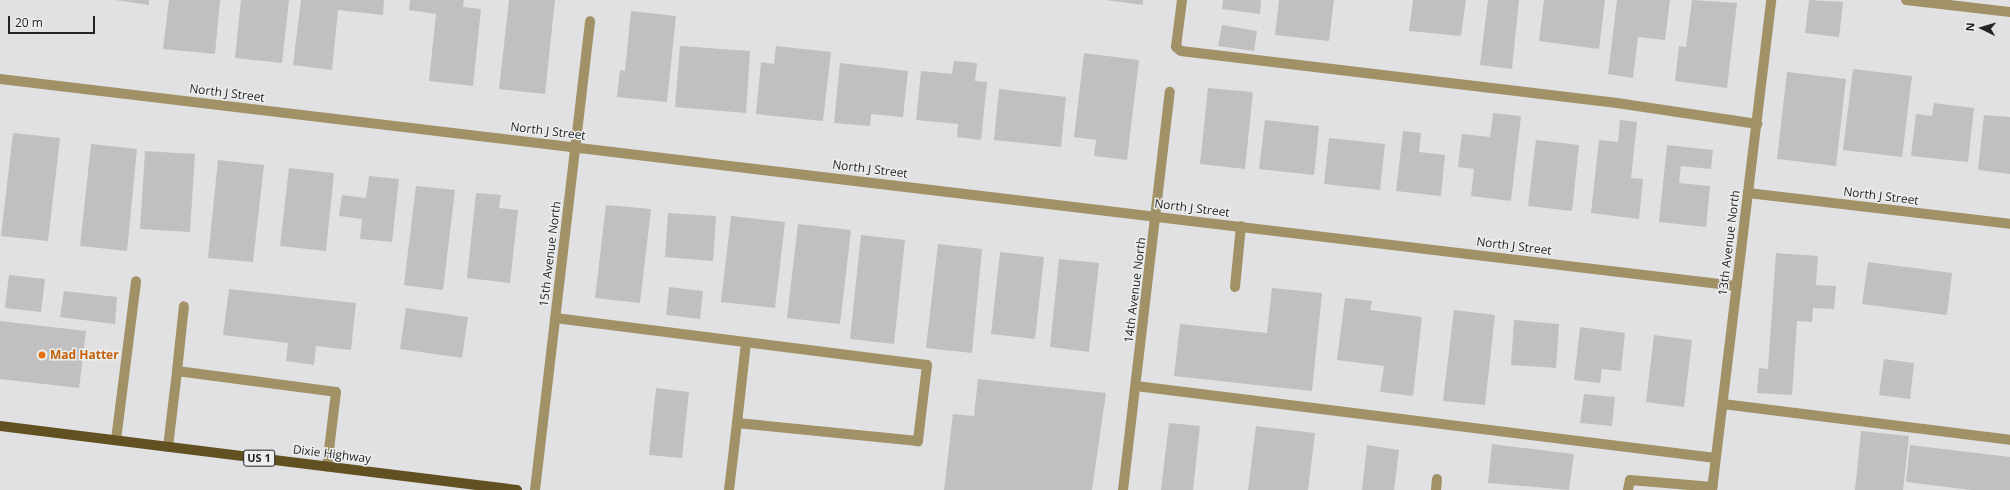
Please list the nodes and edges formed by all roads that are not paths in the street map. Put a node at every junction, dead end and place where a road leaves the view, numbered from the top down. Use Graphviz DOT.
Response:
graph roads {
  1 [pos="1182,0"];
  2 [pos="1771,0"];
  3 [pos="1906,0"];
  4 [pos="2010,12"];
  5 [pos="590,20"];
  6 [pos="0,79"];
  7 [pos="1170,92"];
  8 [pos="1757,124"];
  9 [pos="575,147"];
  10 [pos="1748,193"];
  11 [pos="1157,216"];
  12 [pos="2010,224"];
  13 [pos="1241,226"];
  14 [pos="136,280"];
  15 [pos="1737,286"];
  16 [pos="1235,287"];
  17 [pos="184,306"];
  18 [pos="555,318"];
  19 [pos="746,343"];
  20 [pos="177,372"];
  21 [pos="1136,386"];
  22 [pos="1723,404"];
  23 [pos="737,423"];
  24 [pos="0,426"];
  25 [pos="116,440"];
  26 [pos="2010,440"];
  27 [pos="168,447"];
  28 [pos="1716,458"];
  29 [pos="327,466"];
  30 [pos="1437,479"];
  31 [pos="1713,488"];
  32 [pos="497,489"];
  33 [pos="518,490"];
  34 [pos="535,490"];
  35 [pos="729,490"];
  36 [pos="1124,490"];
  37 [pos="1436,490"];
  38 [pos="1628,490"];
  1 -- 8 [label="street"];
  2 -- 8 [label="street, 13th Avenue North"];
  3 -- 4 [label="street"];
  5 -- 9 [label="street, 15th Avenue North"];
  6 -- 9 [label="street, North J Street"];
  7 -- 11 [label="street, 14th Avenue North"];
  8 -- 10 [label="street, 13th Avenue North"];
  9 -- 11 [label="street, North J Street"];
  9 -- 18 [label="street, 15th Avenue North"];
  10 -- 12 [label="street, North J Street"];
  10 -- 15 [label="street, 13th Avenue North"];
  11 -- 13 [label="street, North J Street"];
  11 -- 21 [label="street, 14th Avenue North"];
  13 -- 15 [label="street, North J Street"];
  13 -- 16 [label="street"];
  14 -- 25 [label="street"];
  15 -- 22 [label="street, 13th Avenue North"];
  17 -- 20 [label="street"];
  18 -- 19 [label="street"];
  18 -- 34 [label="street, 15th Avenue North"];
  19 -- 23 [label="street"];
  19 -- 23 [label="street"];
  20 -- 27 [label="street"];
  20 -- 29 [label="street"];
  21 -- 28 [label="street"];
  21 -- 36 [label="street, 14th Avenue North"];
  22 -- 26 [label="street"];
  22 -- 28 [label="street, 13th Avenue North"];
  23 -- 35 [label="street"];
  24 -- 25 [label="main road, Dixie Highway / US 1"];
  25 -- 27 [label="main road, Dixie Highway / US 1"];
  27 -- 29 [label="main road, Dixie Highway / US 1"];
  28 -- 31 [label="street, 13th Avenue North"];
  29 -- 32 [label="main road, Dixie Highway / US 1"];
  30 -- 37 [label="street"];
  31 -- 38 [label="street"];
  32 -- 33 [label="main road, Dixie Highway / US 1"];
}
